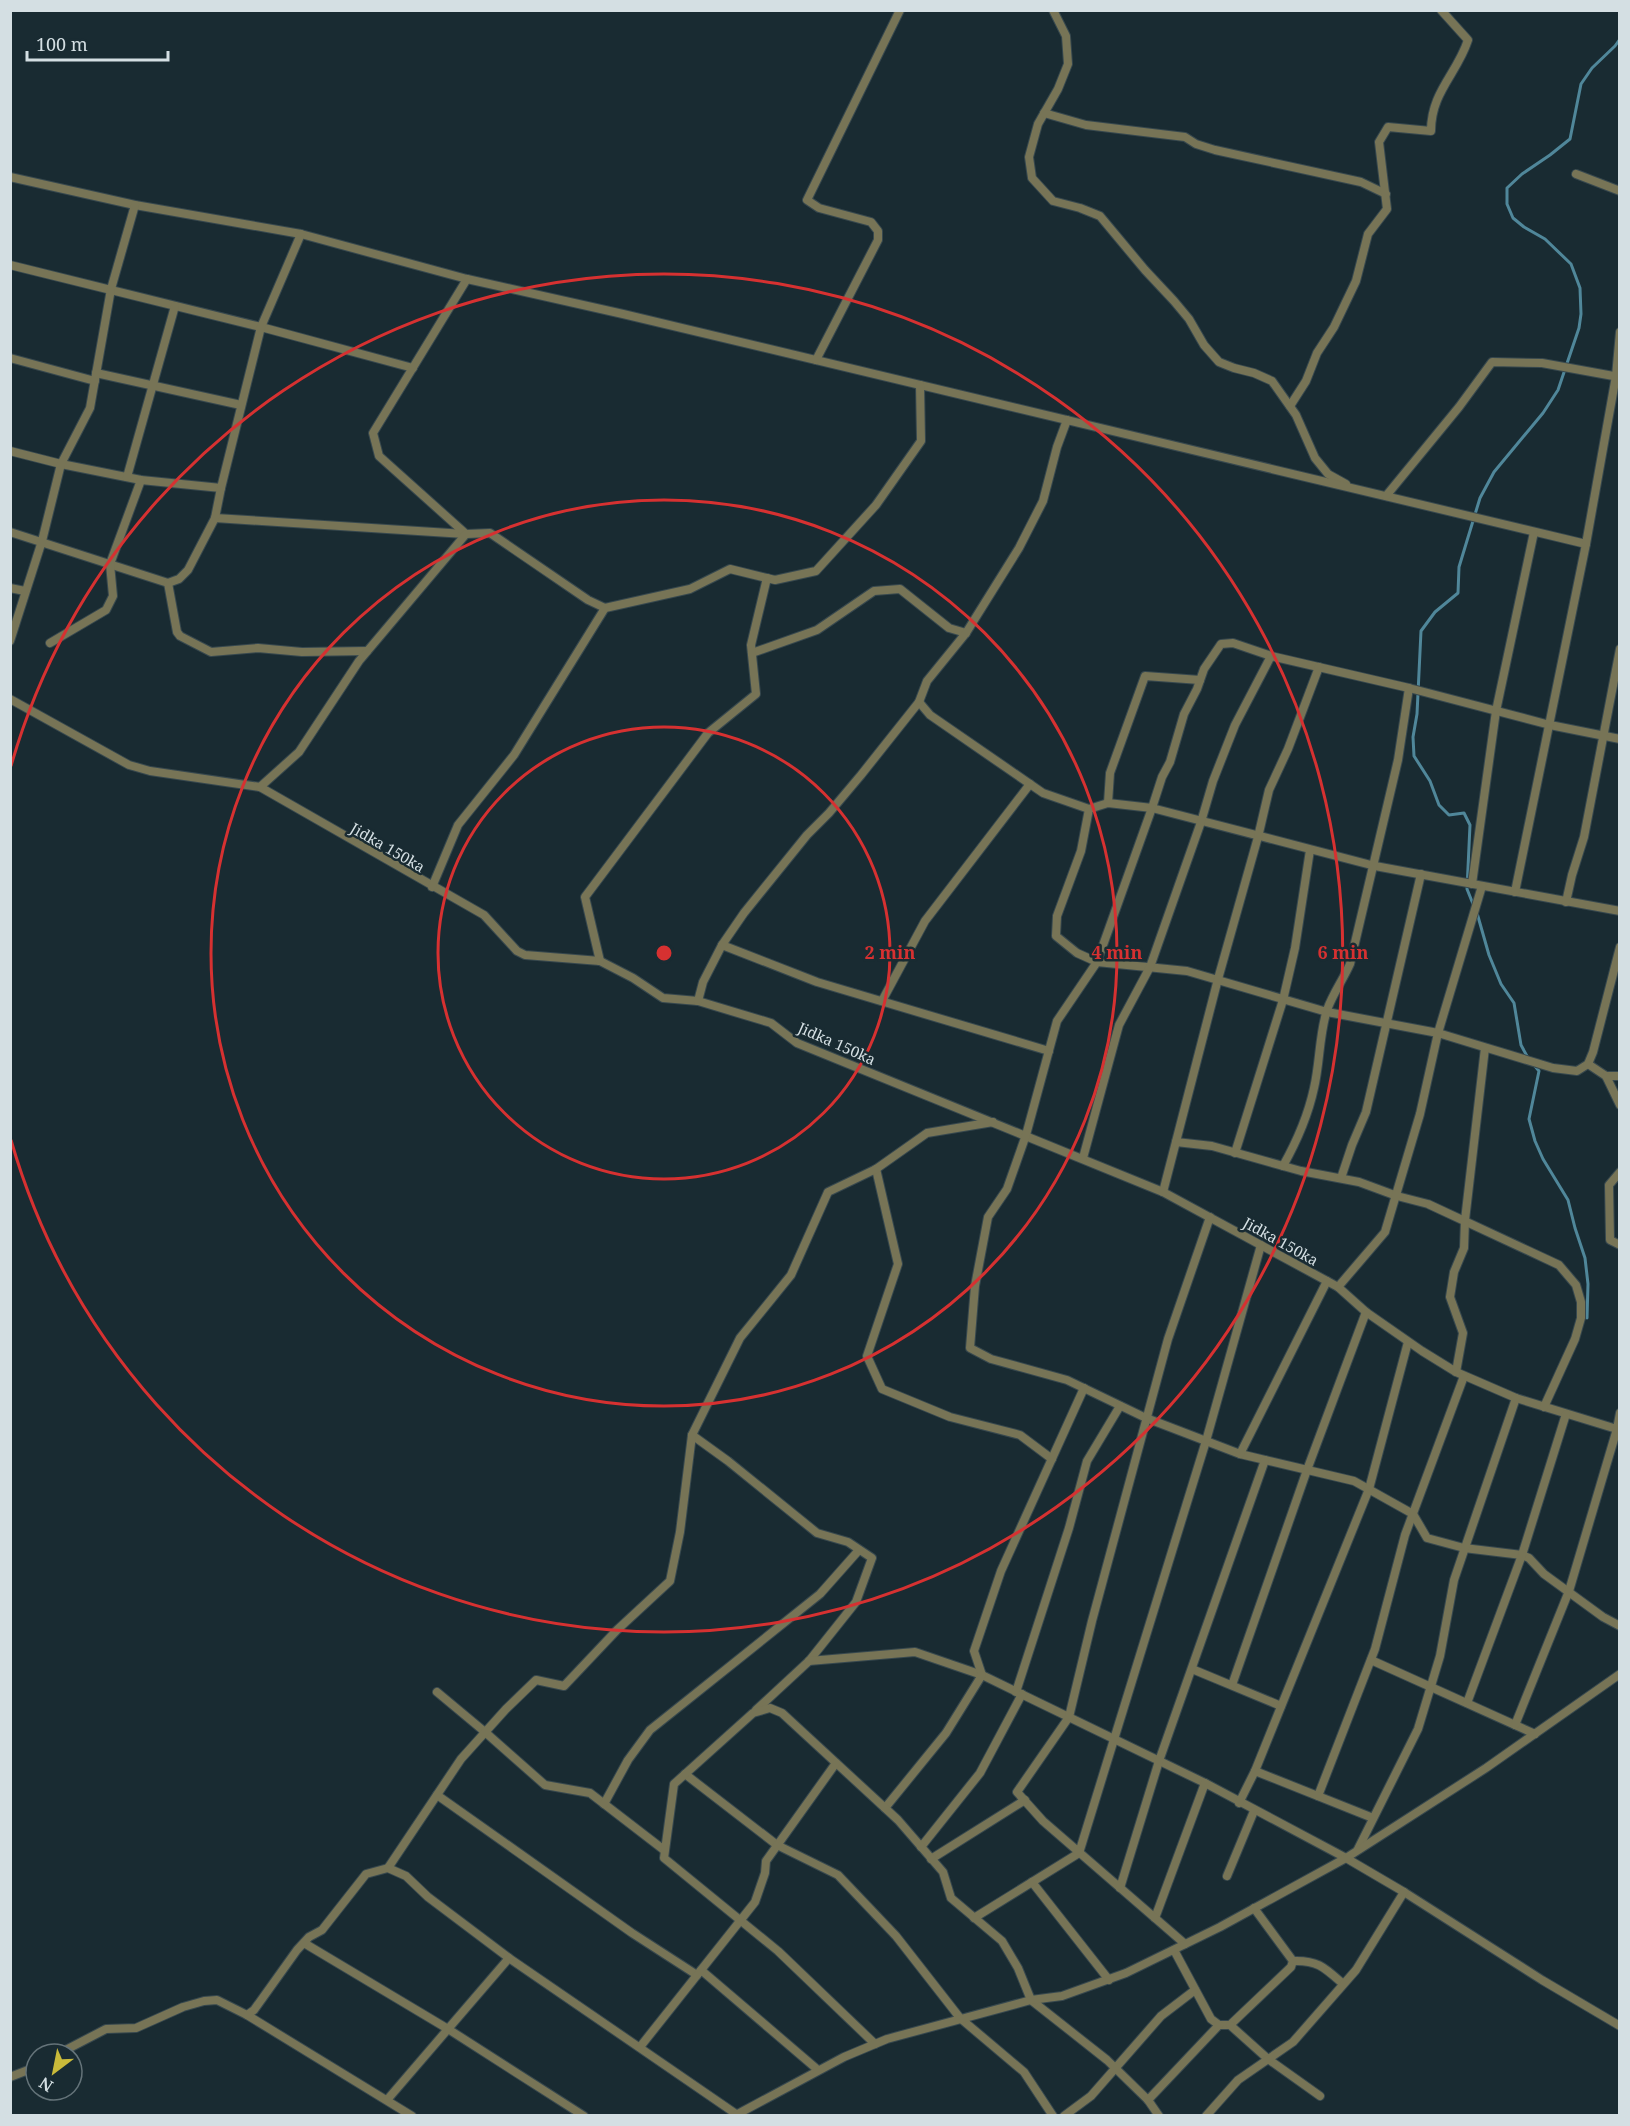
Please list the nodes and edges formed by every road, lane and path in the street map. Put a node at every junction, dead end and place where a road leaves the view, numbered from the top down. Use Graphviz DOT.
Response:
graph roads {
  1 [pos="900,10"];
  2 [pos="1053,10"];
  3 [pos="1441,10"];
  4 [pos="1044,113"];
  5 [pos="1576,174"];
  6 [pos="10,177"];
  7 [pos="1620,191"];
  8 [pos="1386,194"];
  9 [pos="135,205"];
  10 [pos="301,234"];
  11 [pos="10,265"];
  12 [pos="467,279"];
  13 [pos="111,289"];
  14 [pos="175,306"];
  15 [pos="261,327"];
  16 [pos="1620,332"];
  17 [pos="10,358"];
  18 [pos="816,360"];
  19 [pos="413,368"];
  20 [pos="95,377"];
  21 [pos="1618,377"];
  22 [pos="920,385"];
  23 [pos="154,386"];
  24 [pos="241,405"];
  25 [pos="1290,406"];
  26 [pos="1067,420"];
  27 [pos="10,451"];
  28 [pos="61,464"];
  29 [pos="127,477"];
  30 [pos="141,480"];
  31 [pos="220,488"];
  32 [pos="1354,489"];
  33 [pos="1386,496"];
  34 [pos="215,518"];
  35 [pos="1534,531"];
  36 [pos="10,532"];
  37 [pos="466,534"];
  38 [pos="42,541"];
  39 [pos="1587,544"];
  40 [pos="110,564"];
  41 [pos="767,578"];
  42 [pos="168,583"];
  43 [pos="10,588"];
  44 [pos="25,591"];
  45 [pos="605,608"];
  46 [pos="966,633"];
  47 [pos="10,641"];
  48 [pos="50,643"];
  49 [pos="1620,649"];
  50 [pos="367,651"];
  51 [pos="752,653"];
  52 [pos="1271,656"];
  53 [pos="1319,667"];
  54 [pos="1200,680"];
  55 [pos="1409,688"];
  56 [pos="10,699"];
  57 [pos="919,702"];
  58 [pos="1496,711"];
  59 [pos="1550,725"];
  60 [pos="1604,736"];
  61 [pos="1620,739"];
  62 [pos="1030,784"];
  63 [pos="260,788"];
  64 [pos="1108,802"];
  65 [pos="1152,808"];
  66 [pos="1089,809"];
  67 [pos="1201,822"];
  68 [pos="1258,837"];
  69 [pos="1310,850"];
  70 [pos="1375,866"];
  71 [pos="1421,874"];
  72 [pos="1472,884"];
  73 [pos="1482,886"];
  74 [pos="432,887"];
  75 [pos="1515,892"];
  76 [pos="1566,902"];
  77 [pos="1620,911"];
  78 [pos="722,945"];
  79 [pos="1620,946"];
  80 [pos="600,961"];
  81 [pos="1097,962"];
  82 [pos="1149,967"];
  83 [pos="1218,979"];
  84 [pos="1283,1000"];
  85 [pos="698,1001"];
  86 [pos="882,1001"];
  87 [pos="1327,1012"];
  88 [pos="1386,1024"];
  89 [pos="1438,1033"];
  90 [pos="1485,1047"];
  91 [pos="1049,1051"];
  92 [pos="1588,1064"];
  93 [pos="1606,1076"];
  94 [pos="1620,1076"];
  95 [pos="1620,1105"];
  96 [pos="993,1122"];
  97 [pos="1026,1135"];
  98 [pos="1176,1142"];
  99 [pos="1235,1153"];
  100 [pos="1083,1158"];
  101 [pos="1283,1166"];
  102 [pos="876,1169"];
  103 [pos="1620,1172"];
  104 [pos="1341,1179"];
  105 [pos="1163,1191"];
  106 [pos="1397,1196"];
  107 [pos="1210,1217"];
  108 [pos="1465,1220"];
  109 [pos="1261,1245"];
  110 [pos="1620,1245"];
  111 [pos="1327,1281"];
  112 [pos="1338,1287"];
  113 [pos="1366,1312"];
  114 [pos="1408,1342"];
  115 [pos="1460,1374"];
  116 [pos="1084,1388"];
  117 [pos="1516,1398"];
  118 [pos="1120,1406"];
  119 [pos="1544,1407"];
  120 [pos="1620,1413"];
  121 [pos="1566,1414"];
  122 [pos="1146,1418"];
  123 [pos="1618,1430"];
  124 [pos="692,1435"];
  125 [pos="1206,1441"];
  126 [pos="1240,1454"];
  127 [pos="1052,1458"];
  128 [pos="1265,1460"];
  129 [pos="1307,1470"];
  130 [pos="1370,1489"];
  131 [pos="1413,1514"];
  132 [pos="1464,1548"];
  133 [pos="859,1550"];
  134 [pos="1522,1555"];
  135 [pos="1569,1591"];
  136 [pos="1620,1626"];
  137 [pos="1371,1660"];
  138 [pos="809,1661"];
  139 [pos="1192,1668"];
  140 [pos="1620,1674"];
  141 [pos="982,1675"];
  142 [pos="1232,1685"];
  143 [pos="1431,1687"];
  144 [pos="436,1692"];
  145 [pos="1019,1693"];
  146 [pos="1467,1703"];
  147 [pos="1281,1706"];
  148 [pos="753,1713"];
  149 [pos="1069,1717"];
  150 [pos="1515,1725"];
  151 [pos="485,1732"];
  152 [pos="1535,1734"];
  153 [pos="1113,1738"];
  154 [pos="1159,1761"];
  155 [pos="836,1763"];
  156 [pos="1255,1771"];
  157 [pos="685,1774"];
  158 [pos="1205,1783"];
  159 [pos="437,1795"];
  160 [pos="1318,1796"];
  161 [pos="1024,1800"];
  162 [pos="1239,1803"];
  163 [pos="604,1804"];
  164 [pos="885,1808"];
  165 [pos="1254,1811"];
  166 [pos="1373,1818"];
  167 [pos="777,1845"];
  168 [pos="921,1847"];
  169 [pos="664,1850"];
  170 [pos="1358,1850"];
  171 [pos="1079,1853"];
  172 [pos="1346,1858"];
  173 [pos="931,1859"];
  174 [pos="388,1868"];
  175 [pos="1227,1876"];
  176 [pos="1032,1882"];
  177 [pos="1120,1888"];
  178 [pos="1404,1892"];
  179 [pos="1254,1908"];
  180 [pos="974,1917"];
  181 [pos="1155,1918"];
  182 [pos="741,1920"];
  183 [pos="304,1943"];
  184 [pos="1185,1944"];
  185 [pos="1174,1950"];
  186 [pos="508,1958"];
  187 [pos="1293,1961"];
  188 [pos="699,1972"];
  189 [pos="1109,1980"];
  190 [pos="1343,1984"];
  191 [pos="1195,1990"];
  192 [pos="1031,2000"];
  193 [pos="247,2016"];
  194 [pos="960,2018"];
  195 [pos="1219,2025"];
  196 [pos="1230,2025"];
  197 [pos="1620,2026"];
  198 [pos="448,2029"];
  199 [pos="81,2042"];
  200 [pos="875,2044"];
  201 [pos="640,2048"];
  202 [pos="1268,2059"];
  203 [pos="1116,2069"];
  204 [pos="818,2070"];
  205 [pos="1320,2096"];
  206 [pos="387,2100"];
  207 [pos="1148,2100"];
  208 [pos="412,2115"];
  209 [pos="584,2115"];
  210 [pos="736,2115"];
  211 [pos="1050,2115"];
  212 [pos="1064,2115"];
  213 [pos="1159,2115"];
  214 [pos="1206,2115"];
  1 -- 18 [label="street"];
  2 -- 4 [label="street"];
  3 -- 8 [label="street"];
  4 -- 8 [label="street"];
  4 -- 25 [label="street"];
  5 -- 7 [label="street"];
  6 -- 9 [label="street"];
  8 -- 25 [label="street"];
  9 -- 10 [label="street"];
  9 -- 13 [label="street"];
  10 -- 12 [label="street"];
  10 -- 15 [label="street"];
  11 -- 13 [label="street"];
  12 -- 18 [label="street"];
  12 -- 19 [label="street"];
  13 -- 14 [label="street"];
  13 -- 20 [label="street"];
  14 -- 15 [label="street"];
  14 -- 23 [label="street"];
  15 -- 19 [label="street"];
  15 -- 24 [label="street"];
  16 -- 21 [label="street"];
  17 -- 20 [label="street"];
  18 -- 22 [label="street"];
  19 -- 37 [label="street"];
  20 -- 23 [label="street"];
  20 -- 28 [label="street"];
  21 -- 33 [label="street"];
  21 -- 39 [label="street"];
  22 -- 26 [label="street"];
  22 -- 41 [label="street"];
  23 -- 24 [label="street"];
  23 -- 29 [label="street"];
  24 -- 31 [label="street"];
  25 -- 32 [label="street"];
  26 -- 32 [label="street"];
  26 -- 46 [label="street"];
  27 -- 28 [label="street"];
  28 -- 29 [label="street"];
  28 -- 38 [label="street"];
  29 -- 30 [label="street"];
  30 -- 31 [label="street"];
  30 -- 40 [label="street"];
  31 -- 34 [label="street"];
  32 -- 33 [label="street"];
  33 -- 35 [label="street"];
  34 -- 37 [label="street"];
  34 -- 42 [label="street"];
  35 -- 39 [label="street"];
  35 -- 58 [label="street"];
  36 -- 38 [label="street"];
  37 -- 45 [label="street"];
  37 -- 50 [label="street"];
  38 -- 40 [label="street"];
  38 -- 44 [label="street"];
  39 -- 59 [label="street"];
  40 -- 42 [label="street"];
  40 -- 48 [label="street"];
  41 -- 45 [label="street"];
  41 -- 51 [label="street"];
  42 -- 50 [label="street"];
  43 -- 44 [label="street"];
  44 -- 47 [label="street"];
  45 -- 74 [label="street"];
  46 -- 51 [label="street"];
  46 -- 57 [label="street"];
  49 -- 60 [label="street"];
  50 -- 63 [label="street"];
  51 -- 80 [label="street"];
  52 -- 53 [label="street"];
  52 -- 54 [label="street"];
  52 -- 67 [label="street"];
  53 -- 55 [label="street"];
  53 -- 68 [label="street"];
  54 -- 64 [label="street"];
  54 -- 65 [label="street"];
  55 -- 58 [label="street"];
  55 -- 70 [label="street"];
  56 -- 63 [label="street, Jidka 150ka"];
  57 -- 62 [label="street"];
  57 -- 78 [label="street"];
  58 -- 59 [label="street"];
  58 -- 72 [label="street"];
  59 -- 60 [label="street"];
  59 -- 75 [label="street"];
  60 -- 61 [label="street"];
  60 -- 76 [label="street"];
  62 -- 66 [label="street"];
  62 -- 86 [label="street"];
  63 -- 74 [label="street, Jidka 150ka"];
  64 -- 65 [label="street"];
  64 -- 66 [label="street"];
  65 -- 67 [label="street"];
  65 -- 81 [label="street"];
  66 -- 81 [label="street"];
  67 -- 68 [label="street"];
  67 -- 82 [label="street"];
  68 -- 69 [label="street"];
  68 -- 83 [label="street"];
  69 -- 70 [label="street"];
  69 -- 84 [label="street"];
  70 -- 71 [label="street"];
  70 -- 87 [label="street"];
  71 -- 72 [label="street"];
  71 -- 88 [label="street"];
  72 -- 73 [label="street"];
  73 -- 75 [label="street"];
  73 -- 89 [label="street"];
  74 -- 80 [label="street, Jidka 150ka"];
  75 -- 76 [label="street"];
  76 -- 77 [label="street"];
  78 -- 85 [label="street"];
  78 -- 86 [label="street"];
  79 -- 92 [label="street"];
  80 -- 85 [label="street, Jidka 150ka"];
  81 -- 82 [label="street"];
  81 -- 91 [label="street"];
  82 -- 83 [label="street"];
  82 -- 100 [label="street"];
  83 -- 84 [label="street"];
  83 -- 98 [label="street"];
  84 -- 87 [label="street"];
  84 -- 99 [label="street"];
  85 -- 96 [label="street, Jidka 150ka"];
  86 -- 91 [label="street"];
  87 -- 88 [label="street"];
  87 -- 101 [label="street"];
  88 -- 89 [label="street"];
  88 -- 104 [label="street"];
  89 -- 90 [label="street"];
  89 -- 106 [label="street"];
  90 -- 92 [label="street"];
  90 -- 108 [label="street"];
  91 -- 97 [label="street"];
  92 -- 93 [label="street"];
  93 -- 94 [label="street"];
  93 -- 95 [label="street"];
  96 -- 97 [label="street, Jidka 150ka"];
  96 -- 102 [label="street"];
  97 -- 100 [label="street, Jidka 150ka"];
  97 -- 116 [label="street"];
  98 -- 99 [label="street"];
  98 -- 105 [label="street"];
  99 -- 101 [label="street"];
  100 -- 105 [label="street, Jidka 150ka"];
  101 -- 104 [label="street"];
  102 -- 124 [label="street"];
  102 -- 127 [label="street"];
  103 -- 110 [label="street"];
  104 -- 106 [label="street"];
  105 -- 107 [label="street, Jidka 150ka"];
  106 -- 108 [label="street"];
  106 -- 112 [label="street"];
  107 -- 109 [label="street, Jidka 150ka"];
  107 -- 122 [label="street"];
  108 -- 115 [label="street"];
  108 -- 119 [label="street"];
  109 -- 111 [label="street, Jidka 150ka"];
  109 -- 125 [label="street"];
  111 -- 112 [label="street, Jidka 150ka"];
  111 -- 126 [label="street"];
  112 -- 113 [label="street, Jidka 150ka"];
  113 -- 114 [label="street, Jidka 150ka"];
  113 -- 129 [label="street"];
  114 -- 115 [label="street, Jidka 150ka"];
  114 -- 130 [label="street"];
  115 -- 117 [label="street, Jidka 150ka"];
  115 -- 131 [label="street"];
  116 -- 118 [label="street"];
  116 -- 127 [label="street"];
  117 -- 119 [label="street, Jidka 150ka"];
  117 -- 132 [label="street"];
  118 -- 122 [label="street"];
  118 -- 145 [label="street"];
  119 -- 121 [label="street, Jidka 150ka"];
  120 -- 123 [label="street"];
  121 -- 123 [label="street, Jidka 150ka"];
  121 -- 134 [label="street"];
  122 -- 125 [label="street"];
  122 -- 149 [label="street"];
  123 -- 135 [label="street"];
  124 -- 133 [label="street"];
  124 -- 151 [label="street"];
  125 -- 126 [label="street"];
  125 -- 153 [label="street"];
  126 -- 128 [label="street"];
  127 -- 141 [label="street"];
  128 -- 129 [label="street"];
  128 -- 139 [label="street"];
  129 -- 130 [label="street"];
  129 -- 142 [label="street"];
  130 -- 131 [label="street"];
  130 -- 147 [label="street"];
  131 -- 132 [label="street"];
  131 -- 137 [label="street"];
  132 -- 134 [label="street"];
  132 -- 143 [label="street"];
  133 -- 138 [label="street"];
  133 -- 163 [label="street"];
  134 -- 135 [label="street"];
  134 -- 146 [label="street"];
  135 -- 136 [label="street"];
  135 -- 150 [label="street"];
  137 -- 143 [label="street"];
  137 -- 160 [label="street"];
  138 -- 141 [label="street"];
  138 -- 148 [label="street"];
  139 -- 142 [label="street"];
  139 -- 154 [label="street"];
  140 -- 152 [label="street"];
  141 -- 145 [label="street"];
  141 -- 164 [label="street"];
  142 -- 147 [label="street"];
  143 -- 146 [label="street"];
  143 -- 166 [label="street"];
  144 -- 151 [label="street"];
  145 -- 149 [label="street"];
  145 -- 168 [label="street"];
  146 -- 150 [label="street"];
  147 -- 156 [label="street"];
  148 -- 155 [label="street"];
  148 -- 157 [label="street"];
  149 -- 153 [label="street"];
  149 -- 161 [label="street"];
  150 -- 152 [label="street"];
  151 -- 159 [label="street"];
  151 -- 163 [label="street"];
  152 -- 170 [label="street"];
  153 -- 154 [label="street"];
  153 -- 171 [label="street"];
  154 -- 158 [label="street"];
  154 -- 177 [label="street"];
  155 -- 164 [label="street"];
  155 -- 167 [label="street"];
  156 -- 160 [label="street"];
  156 -- 162 [label="street"];
  157 -- 167 [label="street"];
  157 -- 169 [label="street"];
  158 -- 162 [label="street"];
  158 -- 181 [label="street"];
  159 -- 174 [label="street"];
  159 -- 188 [label="street"];
  160 -- 166 [label="street"];
  161 -- 171 [label="street"];
  161 -- 173 [label="street"];
  162 -- 165 [label="street"];
  163 -- 169 [label="street"];
  164 -- 168 [label="street"];
  165 -- 172 [label="street"];
  165 -- 175 [label="street"];
  166 -- 170 [label="street"];
  167 -- 182 [label="street"];
  167 -- 194 [label="street"];
  168 -- 173 [label="street"];
  169 -- 182 [label="street"];
  170 -- 172 [label="street"];
  171 -- 176 [label="street"];
  171 -- 177 [label="street"];
  172 -- 178 [label="street"];
  172 -- 179 [label="street"];
  173 -- 180 [label="street"];
  174 -- 183 [label="street"];
  174 -- 186 [label="street"];
  176 -- 180 [label="street"];
  176 -- 189 [label="street"];
  177 -- 181 [label="street"];
  178 -- 190 [label="street"];
  178 -- 197 [label="street"];
  179 -- 184 [label="street"];
  179 -- 187 [label="street"];
  180 -- 192 [label="street"];
  181 -- 184 [label="street"];
  182 -- 188 [label="street"];
  182 -- 200 [label="street"];
  183 -- 193 [label="street"];
  183 -- 198 [label="street"];
  184 -- 185 [label="street"];
  185 -- 189 [label="street"];
  185 -- 191 [label="street"];
  186 -- 198 [label="street"];
  186 -- 201 [label="street"];
  187 -- 190 [label="street"];
  187 -- 196 [label="street"];
  188 -- 201 [label="street"];
  188 -- 204 [label="street"];
  189 -- 192 [label="street"];
  190 -- 202 [label="street"];
  191 -- 195 [label="street"];
  191 -- 203 [label="street"];
  192 -- 194 [label="street"];
  192 -- 203 [label="street"];
  193 -- 199 [label="street"];
  193 -- 206 [label="street"];
  194 -- 200 [label="street"];
  194 -- 211 [label="street"];
  195 -- 196 [label="street"];
  195 -- 207 [label="street"];
  196 -- 202 [label="street"];
  198 -- 206 [label="street"];
  198 -- 209 [label="street"];
  200 -- 204 [label="street"];
  201 -- 210 [label="street"];
  202 -- 205 [label="street"];
  202 -- 214 [label="street"];
  203 -- 207 [label="street"];
  203 -- 212 [label="street"];
  204 -- 210 [label="street"];
  206 -- 208 [label="street"];
  207 -- 213 [label="street"];
}
